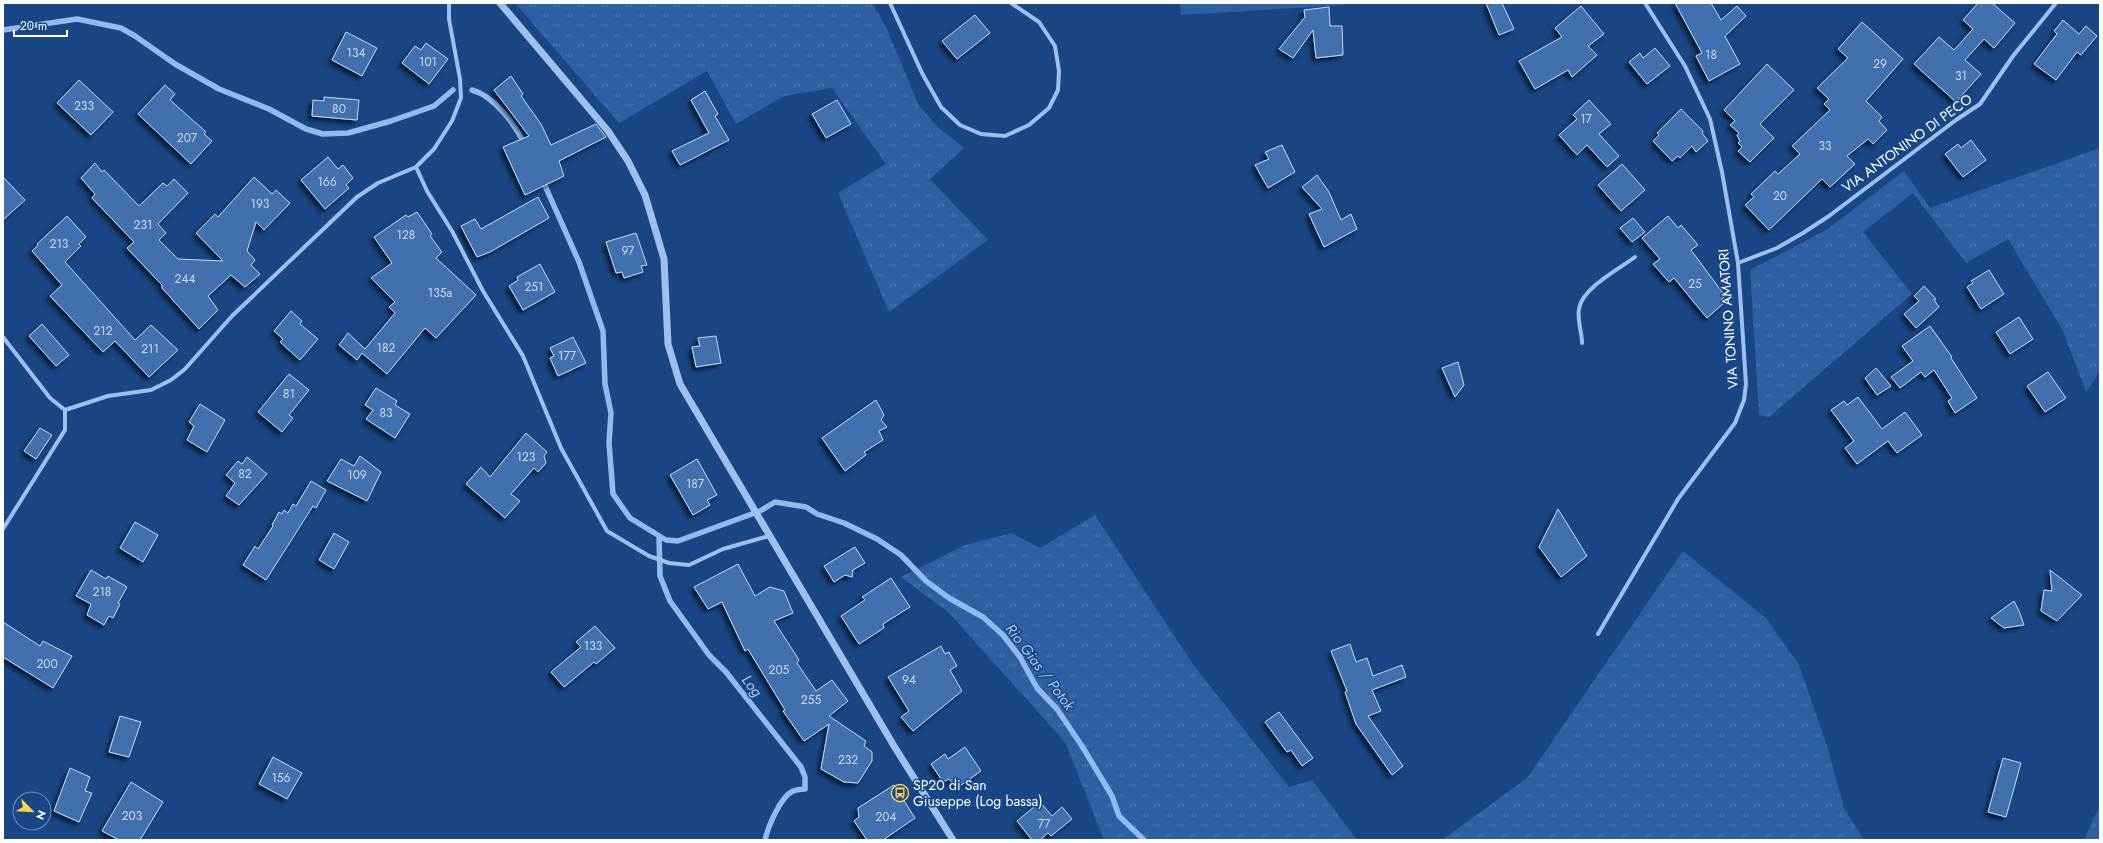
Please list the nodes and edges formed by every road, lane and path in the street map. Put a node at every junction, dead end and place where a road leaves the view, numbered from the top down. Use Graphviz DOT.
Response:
graph roads {
  1 [pos="449,3"];
  2 [pos="500,3"];
  3 [pos="890,3"];
  4 [pos="1011,3"];
  5 [pos="1645,3"];
  6 [pos="2056,3"];
  7 [pos="416,167"];
  8 [pos="1634,257"];
  9 [pos="1738,263"];
  10 [pos="3,337"];
  11 [pos="1582,343"];
  12 [pos="65,410"];
  13 [pos="3,529"];
  14 [pos="769,536"];
  15 [pos="1598,634"];
  16 [pos="953,840"];
  1 -- 7 [label="street"];
  2 -- 14 [label="street"];
  3 -- 4 [label="street"];
  5 -- 9 [label="street, VIA TONINO AMATORI"];
  6 -- 9 [label="street, VIA ANTONINO DI PECO"];
  7 -- 12 [label="street"];
  7 -- 14 [label="street"];
  8 -- 11 [label="street"];
  9 -- 15 [label="street, VIA TONINO AMATORI"];
  10 -- 12 [label="street"];
  12 -- 13 [label="street"];
  14 -- 16 [label="street"];
}
